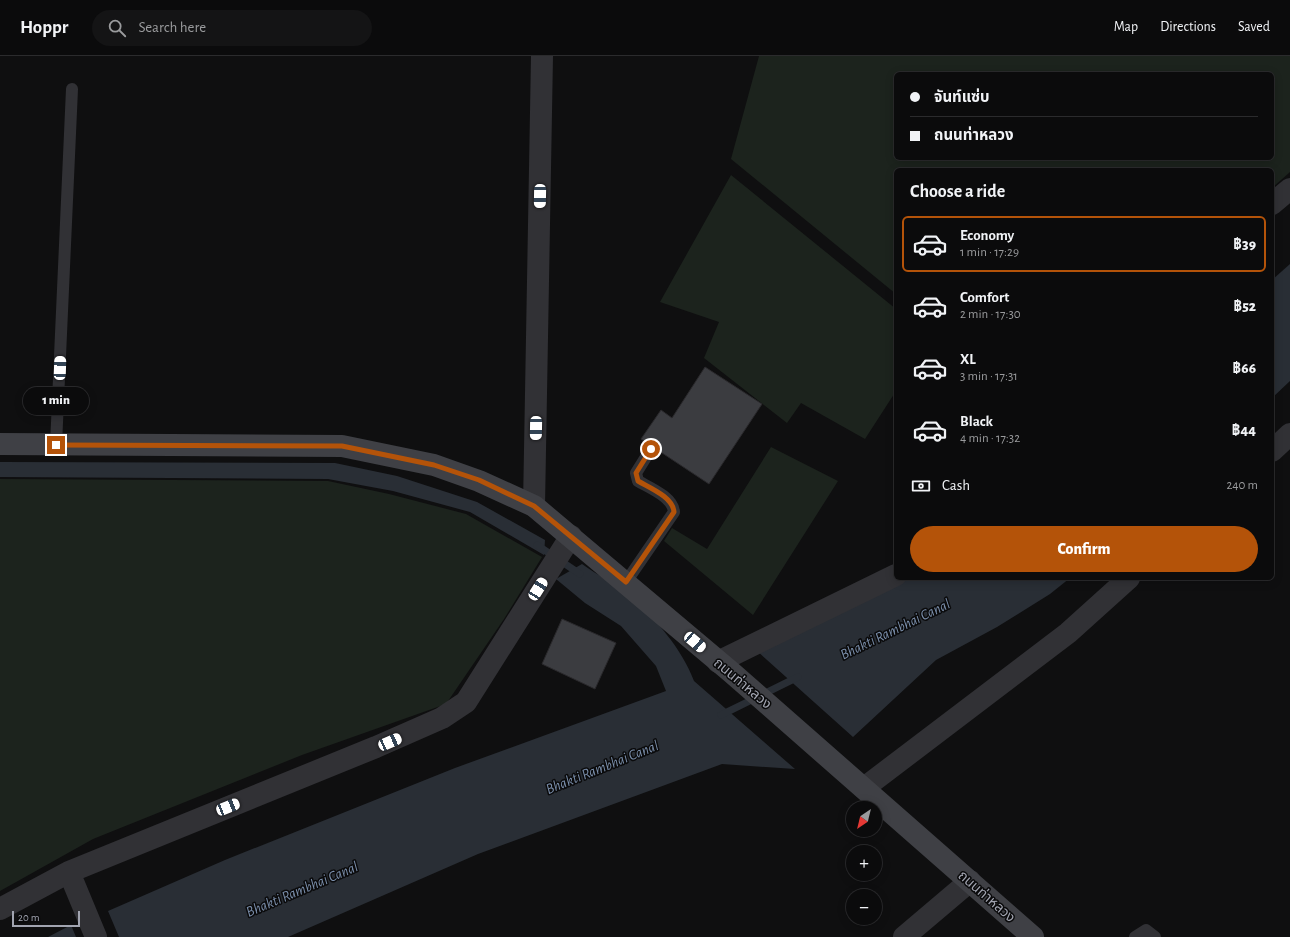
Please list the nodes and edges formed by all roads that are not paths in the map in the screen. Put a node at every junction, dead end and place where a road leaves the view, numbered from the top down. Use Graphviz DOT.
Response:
graph roads {
  1 [pos="542,56"];
  2 [pos="72,89"];
  3 [pos="1290,189"];
  4 [pos="1274,202"];
  5 [pos="1290,434"];
  6 [pos="0,444"];
  7 [pos="56,445"];
  8 [pos="651,449"];
  9 [pos="1274,449"];
  10 [pos="534,506"];
  11 [pos="571,536"];
  12 [pos="894,576"];
  13 [pos="1128,580"];
  14 [pos="626,582"];
  15 [pos="725,667"];
  16 [pos="864,788"];
  17 [pos="69,872"];
  18 [pos="970,881"];
  19 [pos="0,909"];
  20 [pos="96,937"];
  21 [pos="904,937"];
  22 [pos="1033,937"];
  23 [pos="1135,937"];
  24 [pos="1155,937"];
  1 -- 10 [label="street"];
  2 -- 7 [label="lane"];
  3 -- 4 [label="street"];
  5 -- 9 [label="street"];
  6 -- 7 [label="main road, ถนนท่าหลวง"];
  7 -- 10 [label="main road, ถนนท่าหลวง"];
  8 -- 14 [label="lane"];
  10 -- 11 [label="main road, ถนนท่าหลวง"];
  11 -- 14 [label="main road, ถนนท่าหลวง"];
  11 -- 17 [label="street"];
  12 -- 15 [label="street"];
  13 -- 16 [label="street"];
  14 -- 15 [label="main road, ถนนท่าหลวง"];
  15 -- 16 [label="main road, ถนนท่าหลวง"];
  16 -- 18 [label="main road, ถนนท่าหลวง"];
  17 -- 19 [label="street"];
  17 -- 20 [label="street"];
  18 -- 21 [label="street"];
  18 -- 22 [label="main road, ถนนท่าหลวง"];
  23 -- 24 [label="lane"];
}
